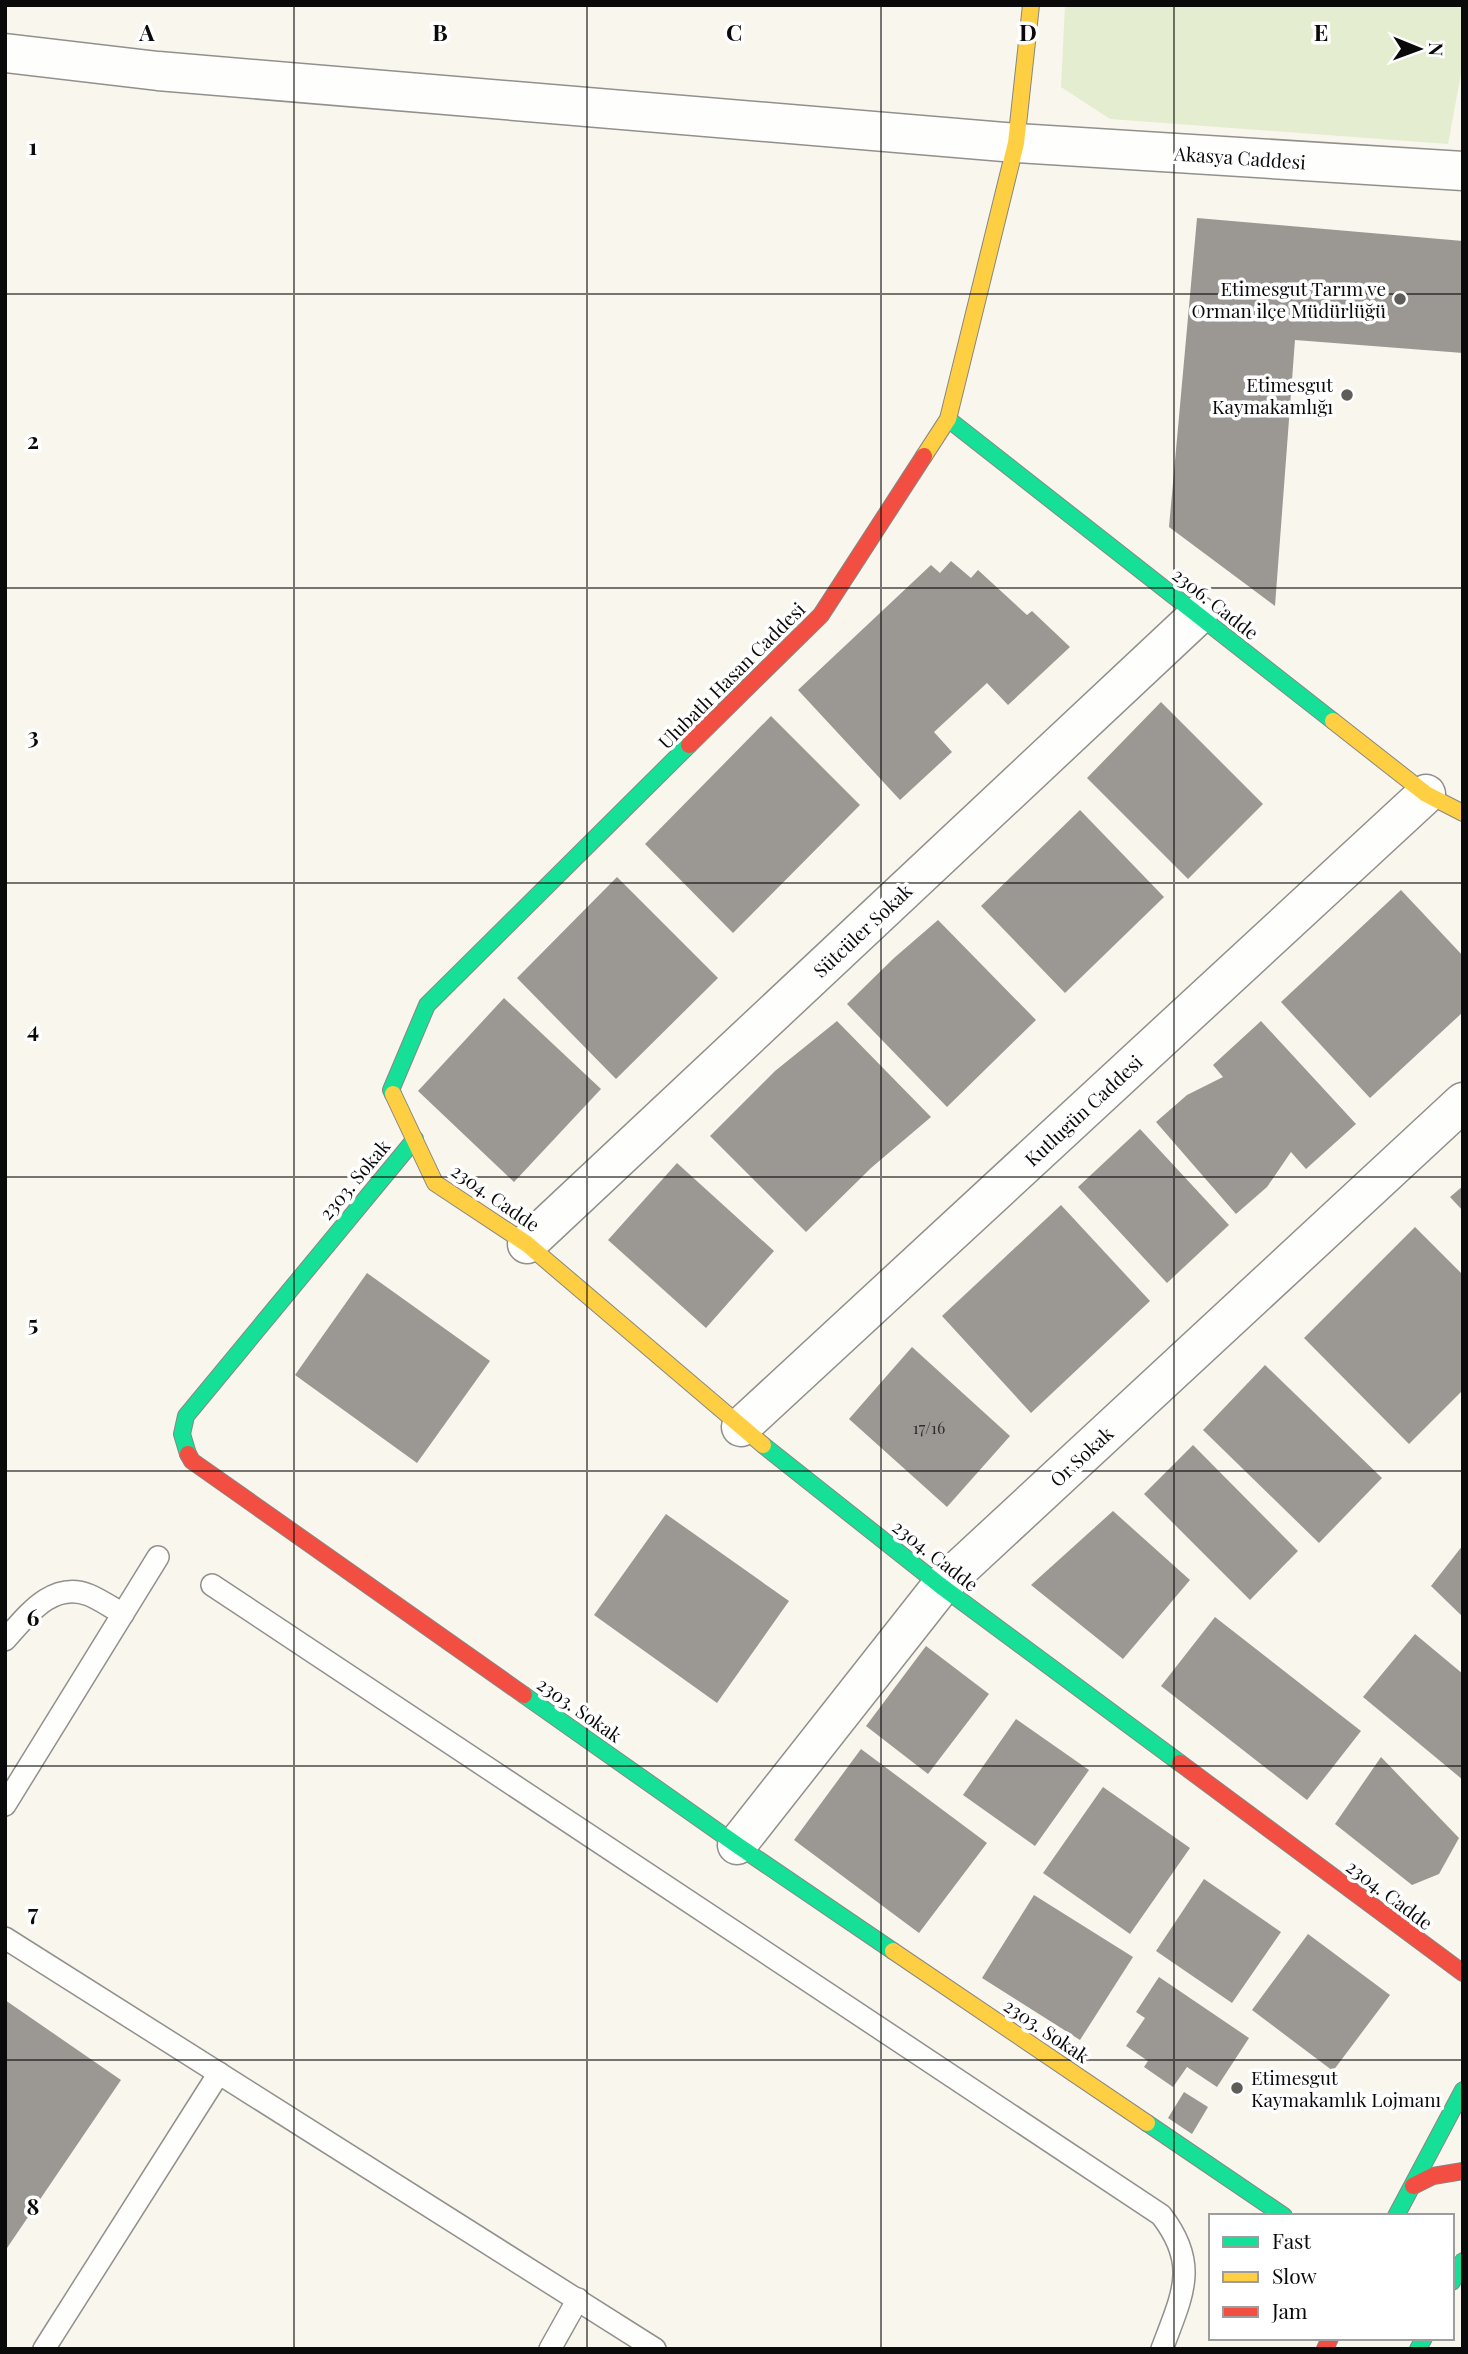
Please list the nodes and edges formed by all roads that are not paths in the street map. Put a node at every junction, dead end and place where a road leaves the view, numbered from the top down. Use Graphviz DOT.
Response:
graph roads {
  1 [pos="1031,5"];
  2 [pos="5,53"];
  3 [pos="1016,143"];
  4 [pos="1463,171"];
  5 [pos="948,419"];
  6 [pos="1198,615"];
  7 [pos="1426,794"];
  8 [pos="1463,813"];
  9 [pos="1463,1102"];
  10 [pos="415,1139"];
  11 [pos="527,1244"];
  12 [pos="741,1427"];
  13 [pos="158,1557"];
  14 [pos="212,1585"];
  15 [pos="941,1586"];
  16 [pos="123,1614"];
  17 [pos="5,1640"];
  18 [pos="5,1805"];
  19 [pos="737,1845"];
  20 [pos="5,1938"];
  21 [pos="1463,1973"];
  22 [pos="219,2073"];
  23 [pos="1463,2090"];
  24 [pos="1463,2171"];
  25 [pos="1413,2186"];
  26 [pos="1281,2214"];
  27 [pos="1397,2214"];
  28 [pos="1463,2261"];
  29 [pos="1454,2278"];
  30 [pos="578,2299"];
  31 [pos="44,2349"];
  32 [pos="550,2349"];
  33 [pos="655,2349"];
  34 [pos="1162,2349"];
  1 -- 3 [label="street, Ulubatlı Hasan Caddesi"];
  2 -- 3 [label="street, Akasya Caddesi"];
  3 -- 4 [label="street, Akasya Caddesi"];
  3 -- 5 [label="street, Ulubatlı Hasan Caddesi"];
  5 -- 6 [label="street, 2306. Cadde"];
  5 -- 10 [label="street, Ulubatlı Hasan Caddesi"];
  6 -- 7 [label="street, 2306. Cadde"];
  6 -- 11 [label="street, Sütcüler Sokak"];
  7 -- 8 [label="street, 2306. Cadde"];
  7 -- 12 [label="street, Kutlugün Caddesi"];
  9 -- 15 [label="street, Or Sokak"];
  10 -- 11 [label="street, 2304. Cadde"];
  10 -- 19 [label="street, 2303. Sokak"];
  11 -- 12 [label="street, 2304. Cadde"];
  12 -- 15 [label="street, 2304. Cadde"];
  13 -- 16 [label="lane"];
  14 -- 34 [label="lane"];
  15 -- 19 [label="street, Or Sokak"];
  15 -- 21 [label="street, 2304. Cadde"];
  16 -- 17 [label="lane"];
  16 -- 18 [label="lane"];
  19 -- 26 [label="street, 2303. Sokak"];
  20 -- 22 [label="lane"];
  22 -- 30 [label="lane"];
  22 -- 31 [label="lane"];
  23 -- 25 [label="street"];
  24 -- 25 [label="street"];
  25 -- 27 [label="street"];
  28 -- 29 [label="street"];
  30 -- 32 [label="lane"];
  30 -- 33 [label="lane"];
}
